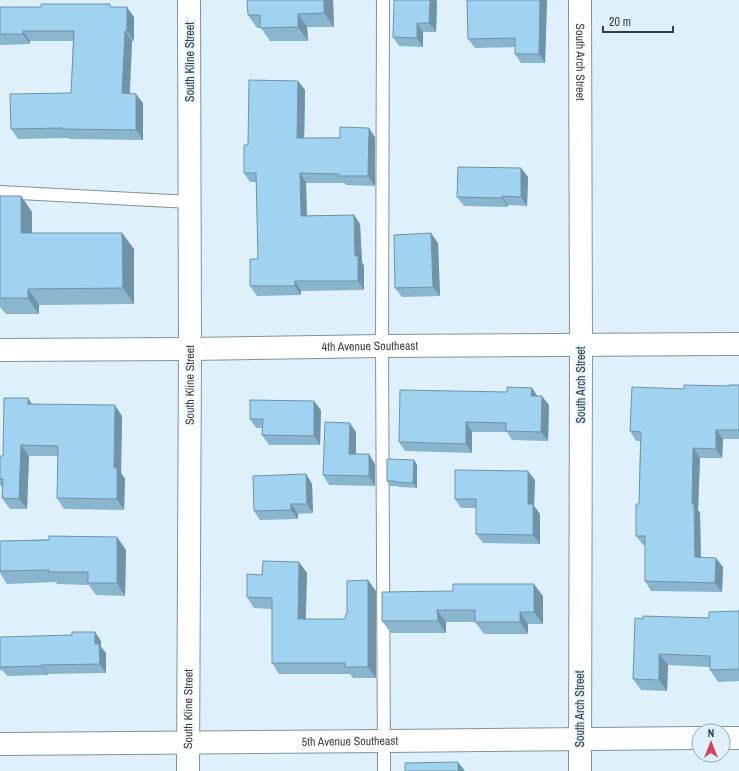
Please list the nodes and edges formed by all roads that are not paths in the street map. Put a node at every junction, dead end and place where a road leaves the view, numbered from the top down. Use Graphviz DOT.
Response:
graph roads {
  1 [pos="190,0"];
  2 [pos="383,0"];
  3 [pos="580,0"];
  4 [pos="0,192"];
  5 [pos="190,202"];
  6 [pos="739,344"];
  7 [pos="581,345"];
  8 [pos="382,346"];
  9 [pos="190,349"];
  10 [pos="0,350"];
  11 [pos="691,738"];
  12 [pos="580,739"];
  13 [pos="384,741"];
  14 [pos="0,744"];
  15 [pos="188,744"];
  16 [pos="188,771"];
  17 [pos="384,771"];
  18 [pos="580,771"];
  1 -- 5 [label="street, South Kline Street"];
  2 -- 8 [label="lane"];
  3 -- 7 [label="street, South Arch Street"];
  4 -- 5 [label="lane"];
  5 -- 9 [label="street, South Kline Street"];
  6 -- 7 [label="street, 4th Avenue Southeast"];
  7 -- 8 [label="street, 4th Avenue Southeast"];
  7 -- 12 [label="street, South Arch Street"];
  8 -- 9 [label="street, 4th Avenue Southeast"];
  8 -- 13 [label="lane"];
  9 -- 10 [label="street, 4th Avenue Southeast"];
  9 -- 15 [label="street, South Kline Street"];
  11 -- 12 [label="street, 5th Avenue Southeast"];
  12 -- 13 [label="street, 5th Avenue Southeast"];
  12 -- 18 [label="street, South Arch Street"];
  13 -- 15 [label="street, 5th Avenue Southeast"];
  13 -- 17 [label="lane"];
  14 -- 15 [label="street, 5th Avenue Southeast"];
  15 -- 16 [label="street, South Kline Street"];
}
